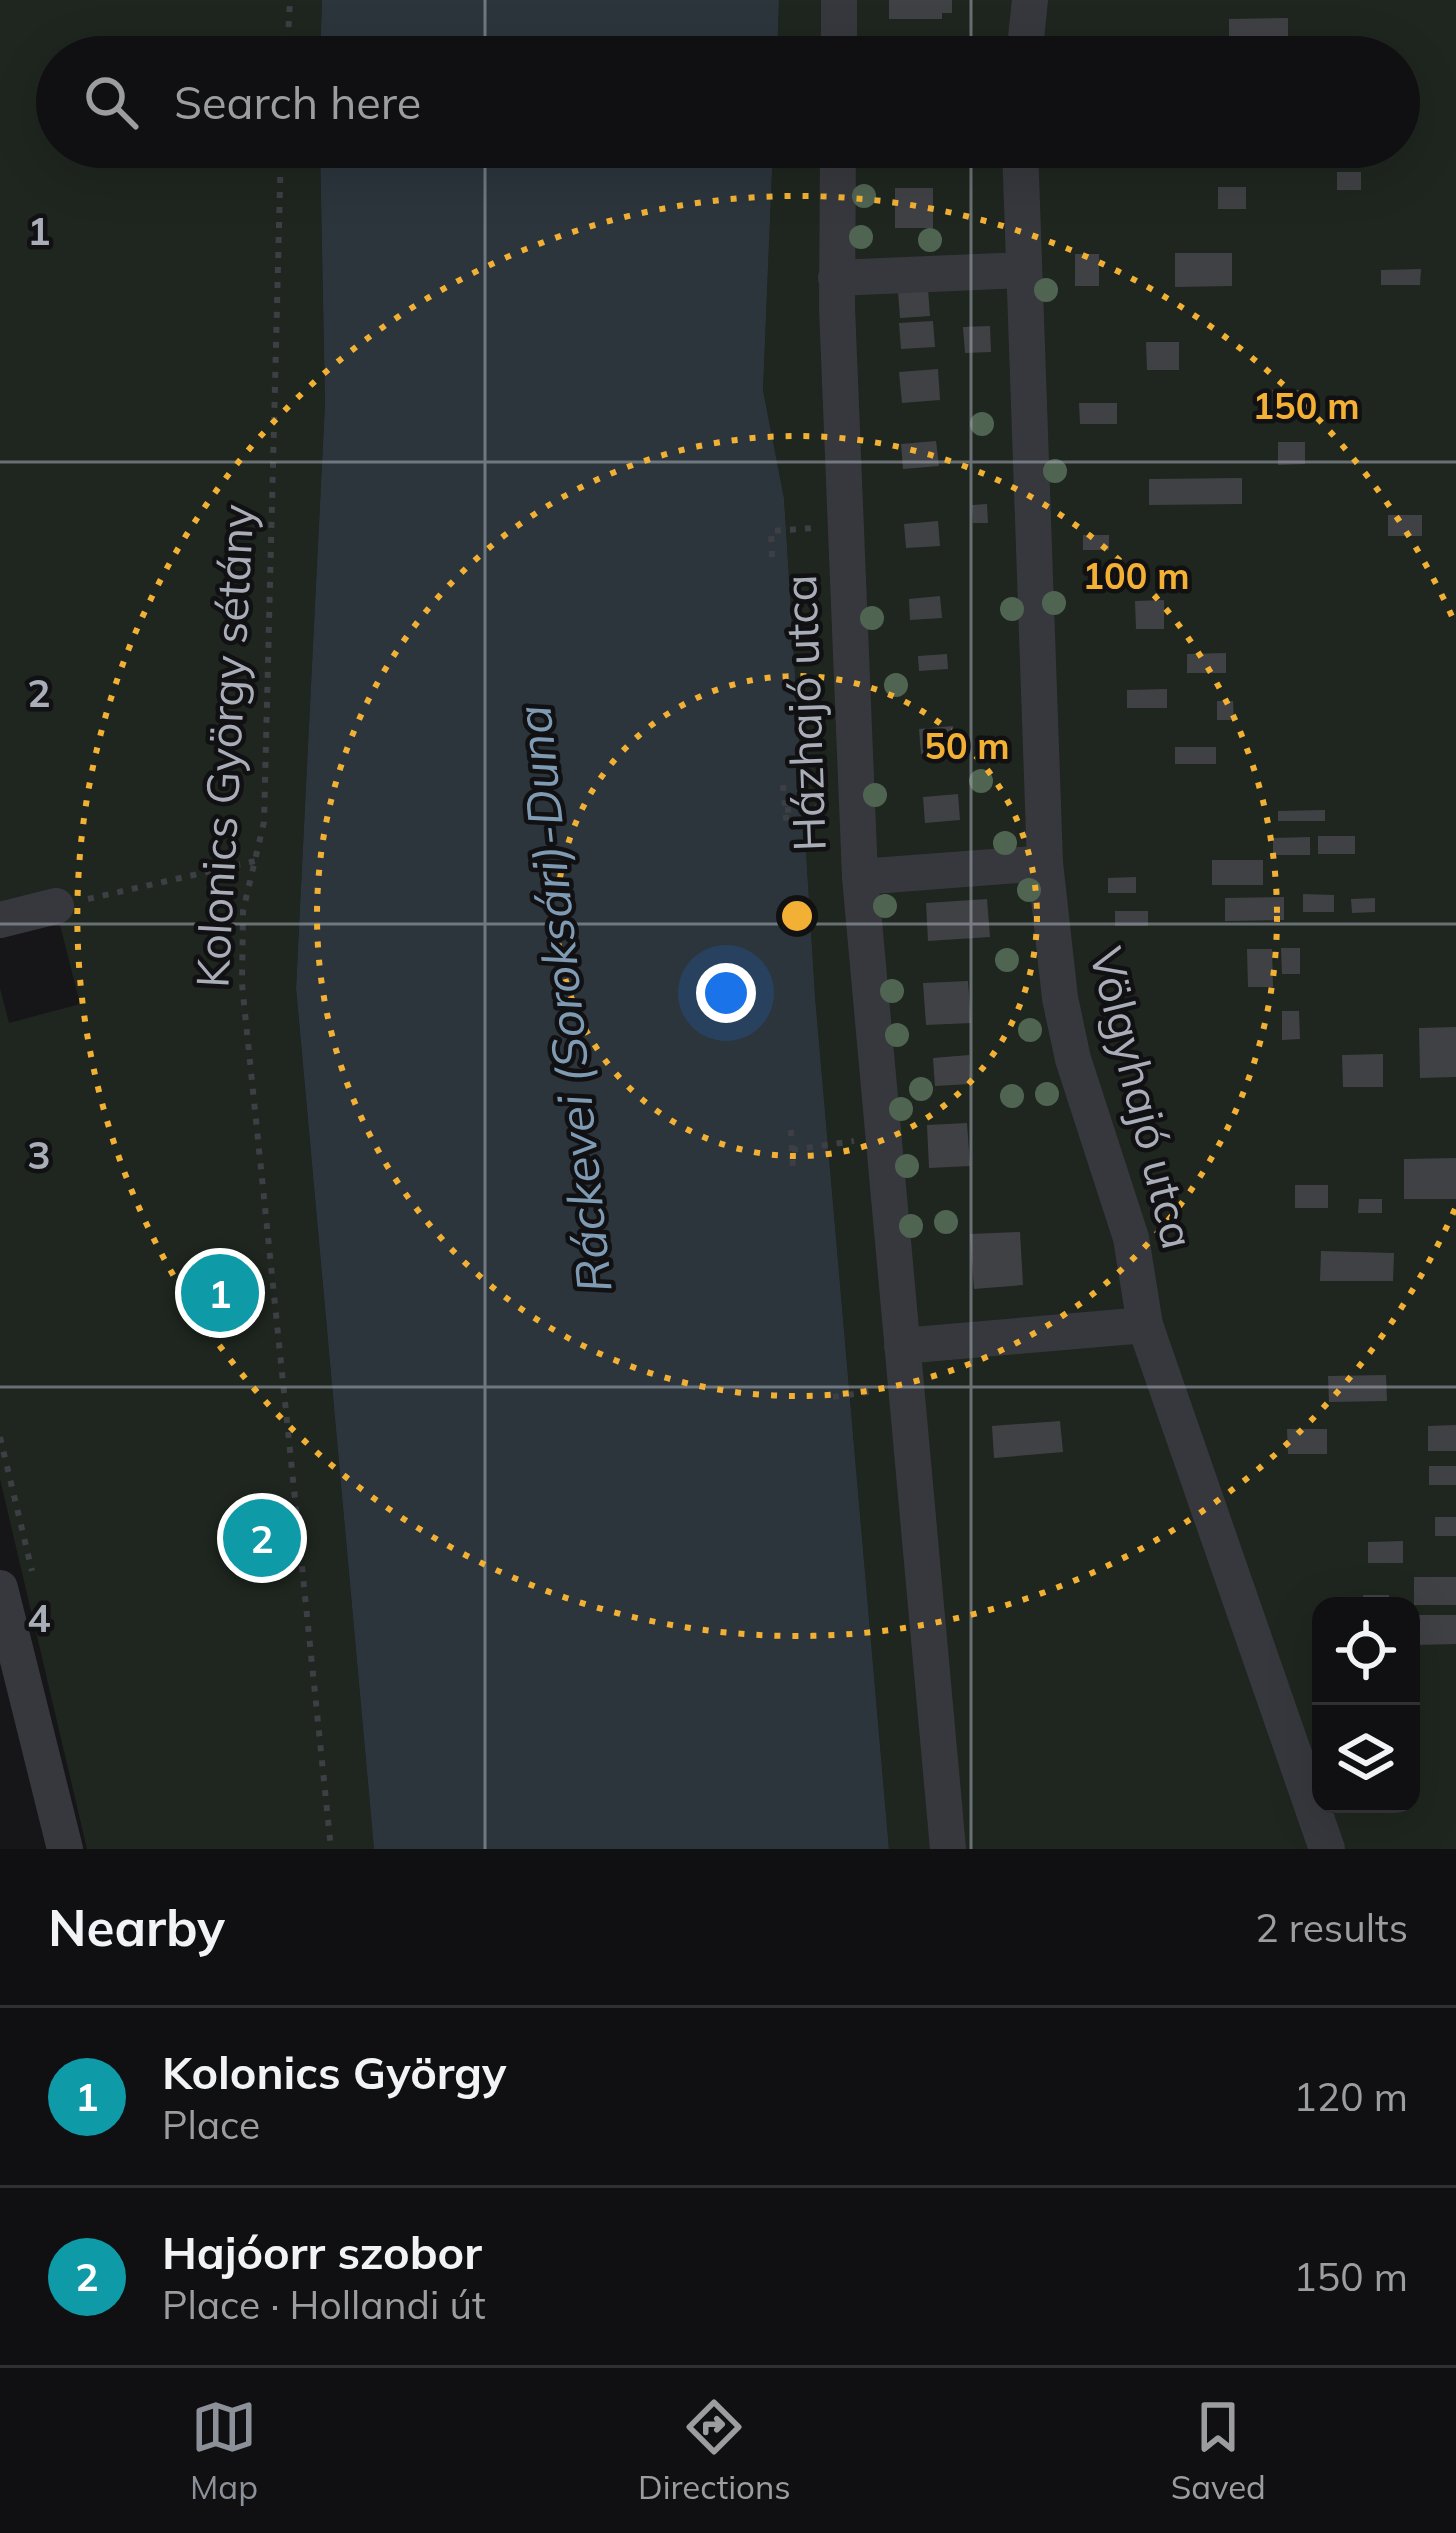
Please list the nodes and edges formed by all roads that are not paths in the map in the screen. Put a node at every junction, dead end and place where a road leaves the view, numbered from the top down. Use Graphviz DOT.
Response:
graph roads {
  1 [pos="839,0"];
  2 [pos="1030,0"];
  3 [pos="839,36"];
  4 [pos="1026,36"];
  5 [pos="838,168"];
  6 [pos="1020,168"];
  7 [pos="1022,271"];
  8 [pos="836,278"];
  9 [pos="1045,863"];
  10 [pos="860,878"];
  11 [pos="56,907"];
  12 [pos="0,920"];
  13 [pos="1145,1325"];
  14 [pos="902,1346"];
  15 [pos="0,1588"];
  16 [pos="64,1849"];
  17 [pos="948,1849"];
  18 [pos="1327,1849"];
  1 -- 3 [label="street"];
  2 -- 4 [label="street"];
  5 -- 8 [label="street, Házhajó utca"];
  6 -- 7 [label="street, Völgyhajó utca"];
  7 -- 8 [label="street"];
  7 -- 9 [label="street, Völgyhajó utca"];
  8 -- 10 [label="street, Házhajó utca"];
  9 -- 10 [label="street"];
  9 -- 13 [label="street, Völgyhajó utca"];
  10 -- 14 [label="street, Házhajó utca"];
  11 -- 12 [label="street"];
  13 -- 14 [label="street"];
  13 -- 18 [label="street, Völgyhajó utca"];
  14 -- 17 [label="street, Házhajó utca"];
  15 -- 16 [label="street"];
}
